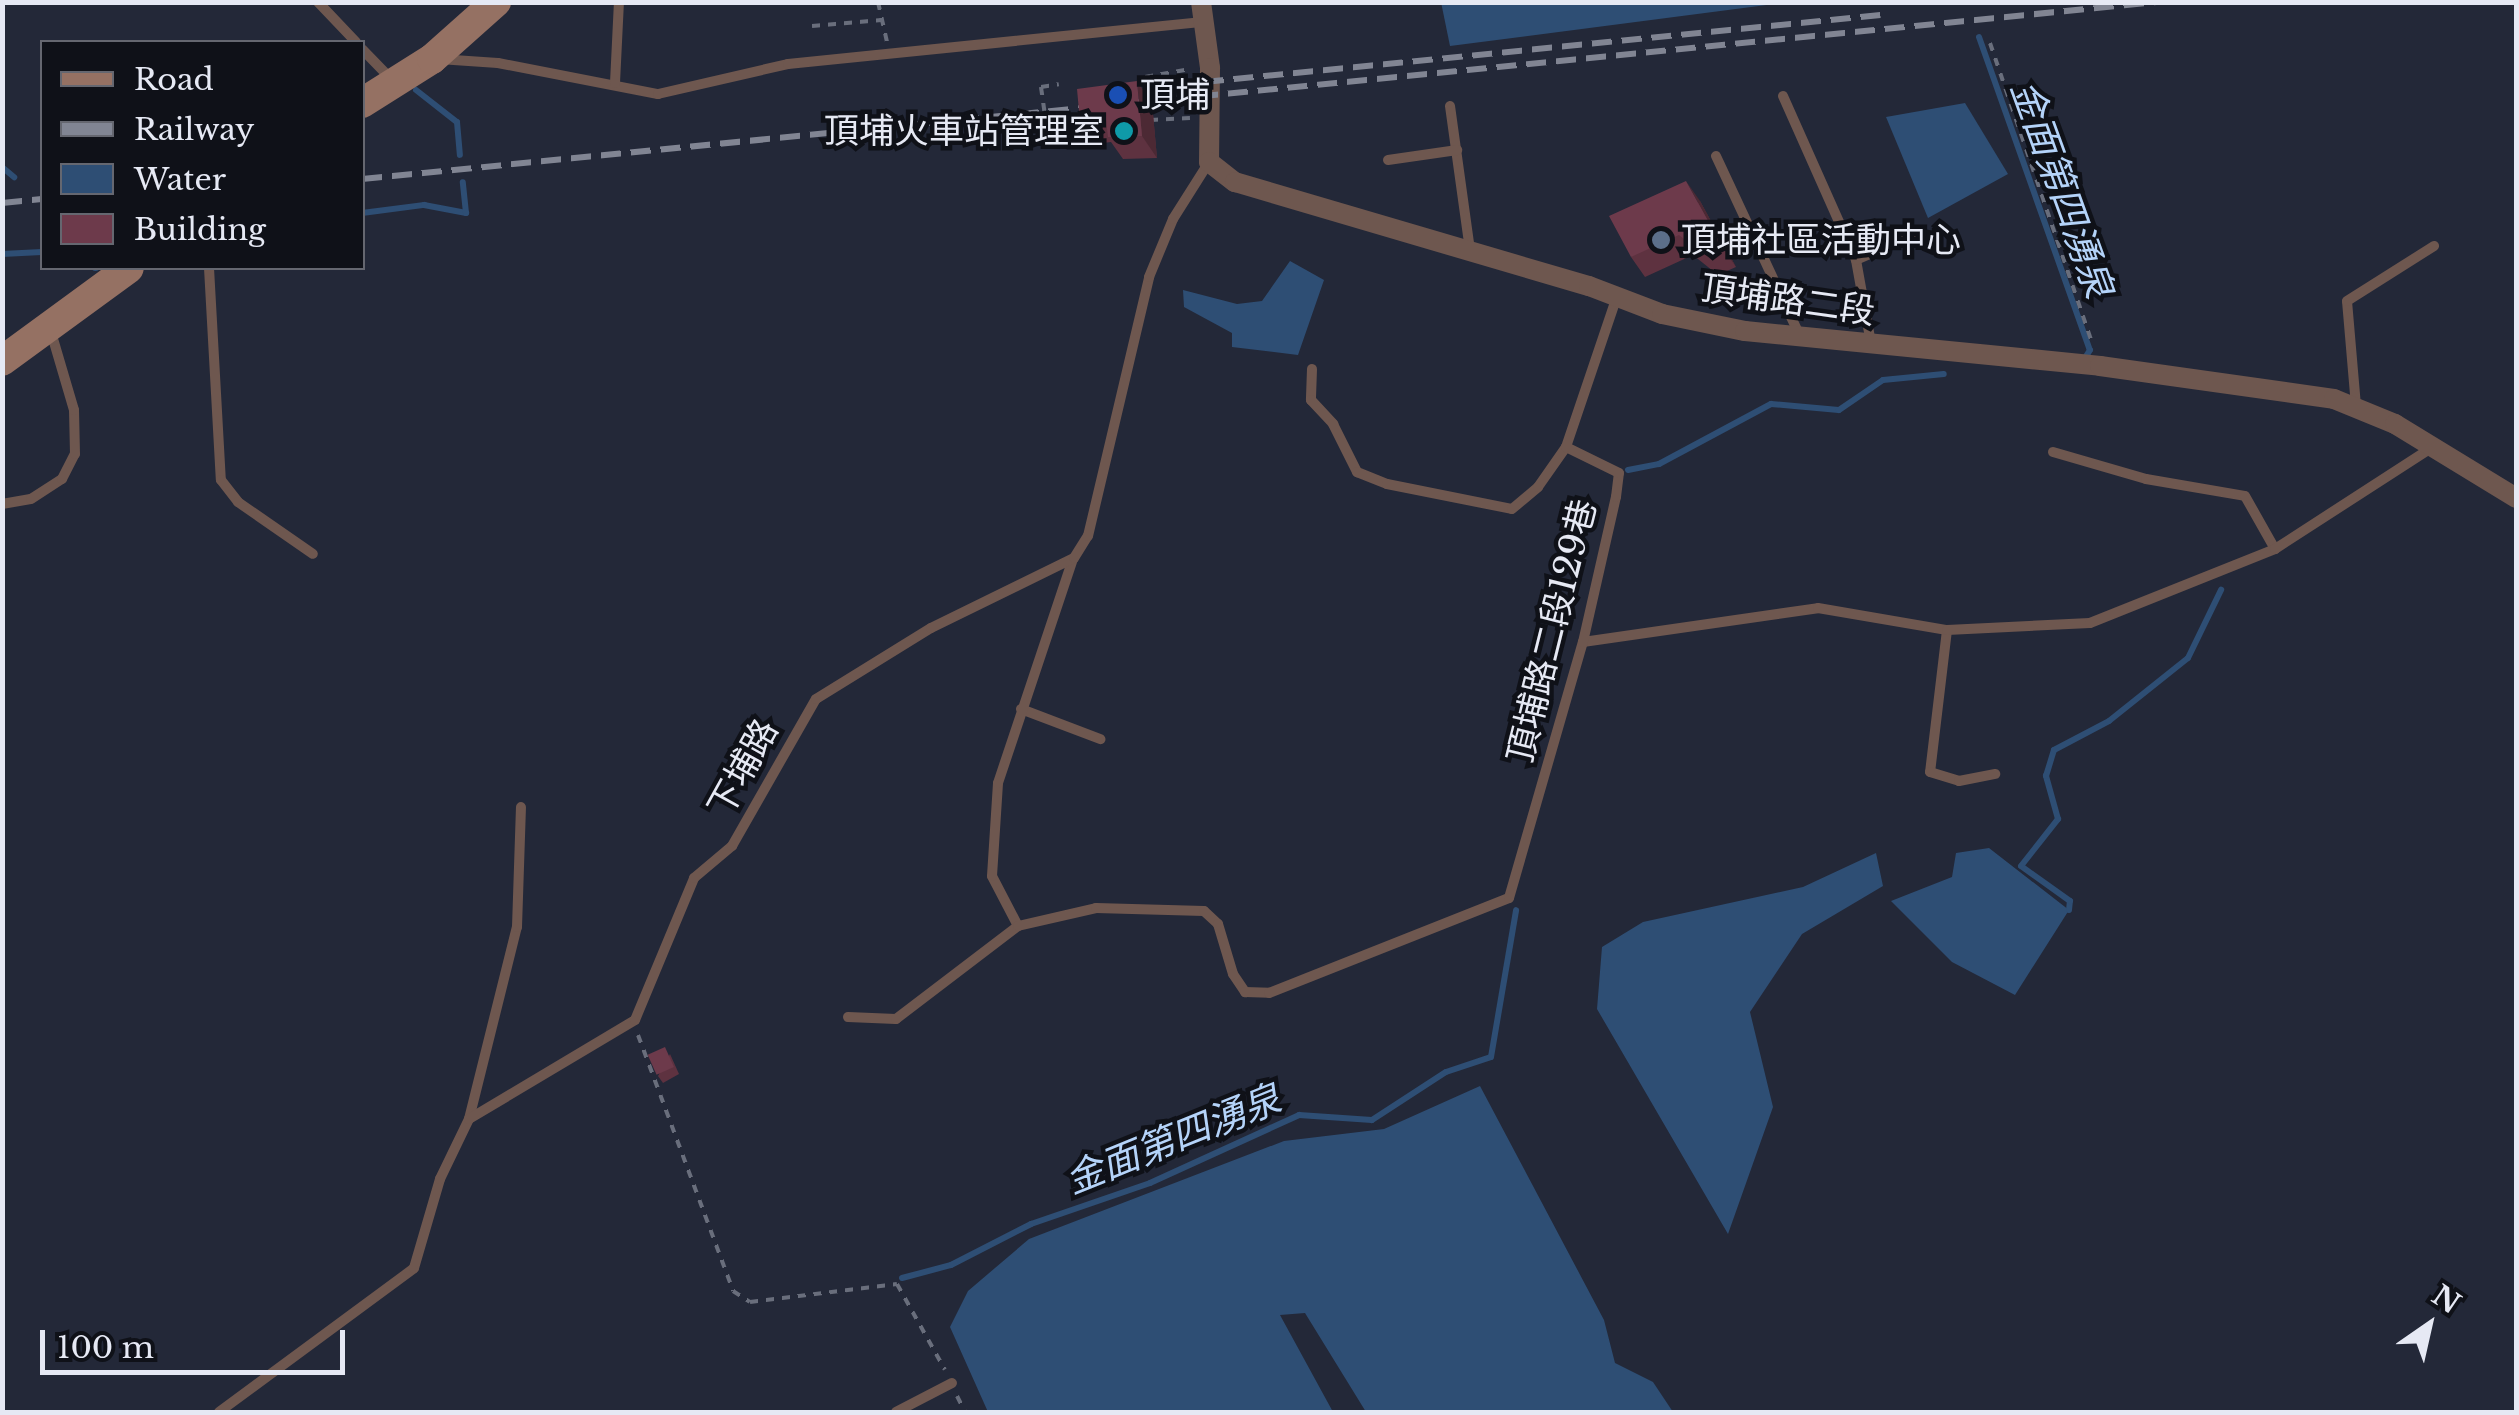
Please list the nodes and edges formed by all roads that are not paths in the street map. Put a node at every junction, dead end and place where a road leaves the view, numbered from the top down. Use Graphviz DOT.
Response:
graph roads {
  1 [pos="318,2"];
  2 [pos="496,2"];
  3 [pos="619,2"];
  4 [pos="1202,12"];
  5 [pos="354,40"];
  6 [pos="365,52"];
  7 [pos="432,59"];
  8 [pos="394,83"];
  9 [pos="614,84"];
  10 [pos="1783,96"];
  11 [pos="365,101"];
  12 [pos="1450,106"];
  13 [pos="1457,150"];
  14 [pos="1716,156"];
  15 [pos="1388,160"];
  16 [pos="1209,162"];
  17 [pos="1920,232"];
  18 [pos="2434,246"];
  19 [pos="1470,251"];
  20 [pos="1856,260"];
  21 [pos="125,270"];
  22 [pos="209,270"];
  23 [pos="1618,295"];
  24 [pos="50,326"];
  25 [pos="1803,341"];
  26 [pos="1871,344"];
  27 [pos="2,361"];
  28 [pos="1312,369"];
  29 [pos="2356,407"];
  30 [pos="1566,447"];
  31 [pos="2432,448"];
  32 [pos="2053,452"];
  33 [pos="2516,498"];
  34 [pos="2,504"];
  35 [pos="2276,549"];
  36 [pos="313,554"];
  37 [pos="1074,558"];
  38 [pos="1947,630"];
  39 [pos="1584,642"];
  40 [pos="1021,709"];
  41 [pos="1100,740"];
  42 [pos="1996,774"];
  43 [pos="521,807"];
  44 [pos="1018,926"];
  45 [pos="848,1017"];
  46 [pos="470,1119"];
  47 [pos="952,1382"];
  48 [pos="219,1412"];
  49 [pos="896,1412"];
  1 -- 5 [label="lane"];
  2 -- 7 [label="main road"];
  3 -- 9 [label="lane"];
  4 -- 9 [label="lane"];
  4 -- 16 [label="street"];
  6 -- 8 [label="lane"];
  7 -- 8 [label="main road"];
  7 -- 9 [label="lane"];
  8 -- 11 [label="main road"];
  10 -- 20 [label="lane"];
  12 -- 13 [label="lane"];
  13 -- 15 [label="lane"];
  13 -- 19 [label="lane"];
  14 -- 25 [label="lane"];
  16 -- 19 [label="street, 頂埔路二段"];
  16 -- 37 [label="lane"];
  17 -- 20 [label="lane"];
  18 -- 29 [label="lane"];
  19 -- 23 [label="street, 頂埔路二段"];
  20 -- 26 [label="lane"];
  21 -- 24 [label="main road"];
  22 -- 36 [label="lane"];
  23 -- 25 [label="street, 頂埔路二段"];
  23 -- 30 [label="lane, 頂埔路二段129巷"];
  24 -- 27 [label="main road"];
  24 -- 34 [label="lane"];
  25 -- 26 [label="street, 頂埔路二段"];
  26 -- 29 [label="street, 頂埔路二段"];
  28 -- 30 [label="lane"];
  29 -- 31 [label="street, 頂埔路二段"];
  30 -- 39 [label="lane, 頂埔路二段129巷"];
  31 -- 33 [label="street, 頂埔路二段"];
  31 -- 35 [label="lane"];
  32 -- 35 [label="lane"];
  35 -- 38 [label="lane"];
  37 -- 40 [label="lane"];
  37 -- 46 [label="lane, 下埔路"];
  38 -- 39 [label="lane"];
  38 -- 42 [label="lane"];
  39 -- 44 [label="lane, 頂埔路二段129巷"];
  40 -- 41 [label="lane"];
  40 -- 44 [label="lane"];
  43 -- 46 [label="lane"];
  44 -- 45 [label="lane"];
  46 -- 48 [label="lane"];
  47 -- 49 [label="lane"];
}
